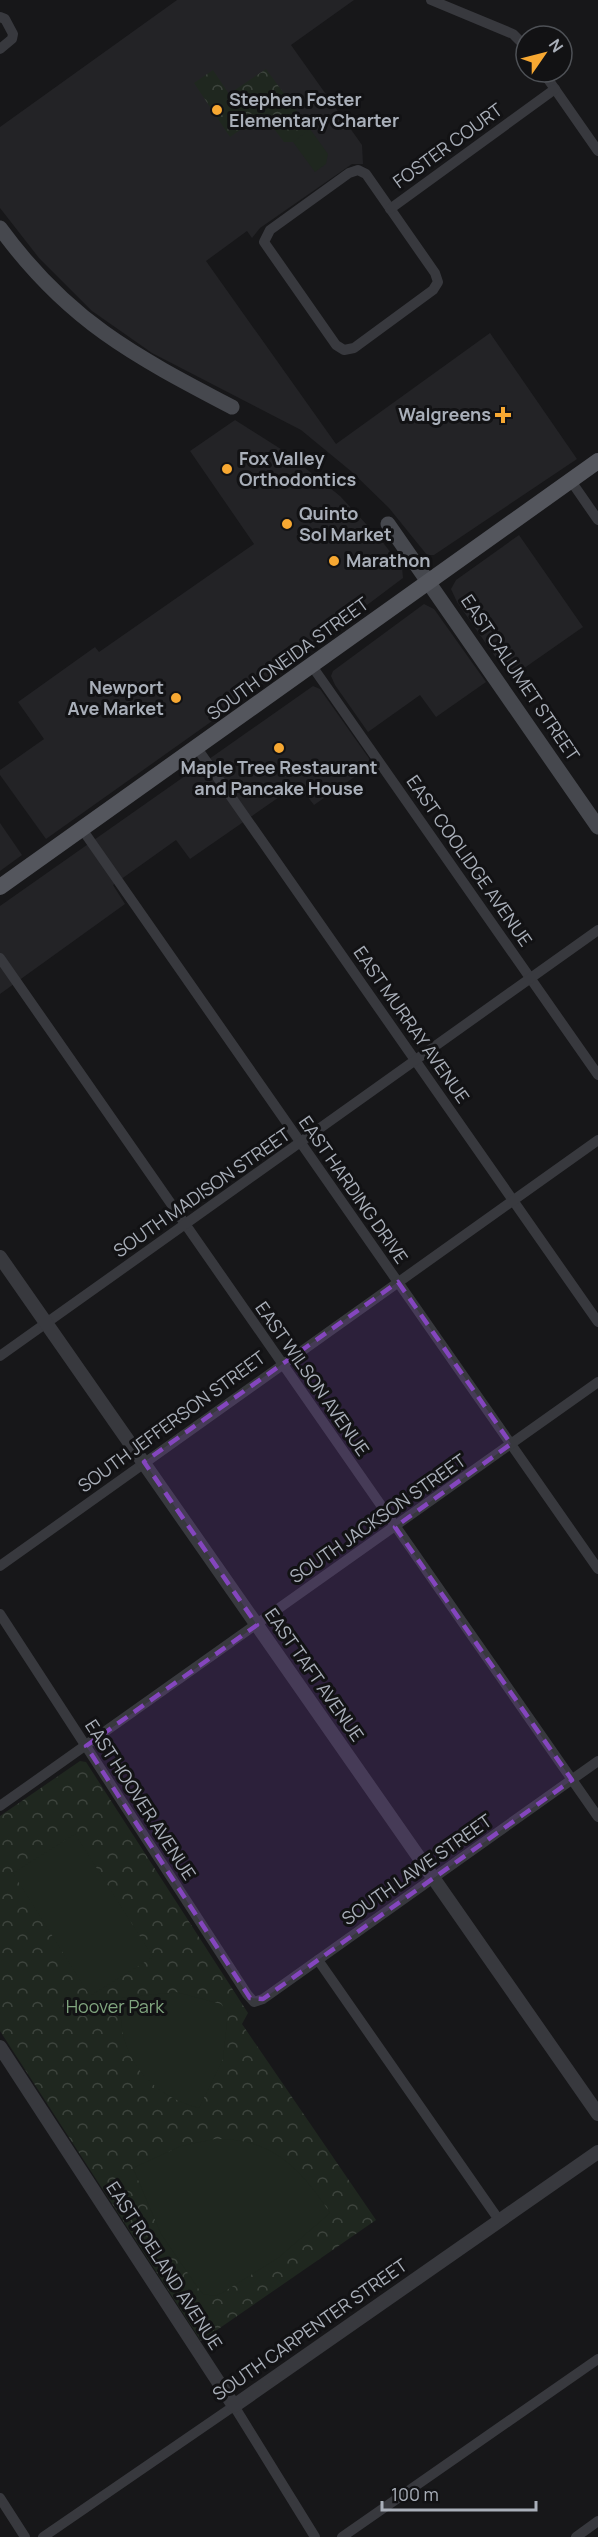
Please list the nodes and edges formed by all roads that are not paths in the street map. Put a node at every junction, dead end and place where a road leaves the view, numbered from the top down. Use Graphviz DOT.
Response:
graph roads {
  1 [pos="431,0"];
  2 [pos="0,17"];
  3 [pos="514,35"];
  4 [pos="0,49"];
  5 [pos="551,84"];
  6 [pos="555,89"];
  7 [pos="598,151"];
  8 [pos="390,209"];
  9 [pos="0,228"];
  10 [pos="232,407"];
  11 [pos="598,461"];
  12 [pos="571,480"];
  13 [pos="598,520"];
  14 [pos="388,524"];
  15 [pos="430,582"];
  16 [pos="312,666"];
  17 [pos="197,748"];
  18 [pos="598,827"];
  19 [pos="82,830"];
  20 [pos="0,887"];
  21 [pos="598,930"];
  22 [pos="0,958"];
  23 [pos="531,979"];
  24 [pos="416,1060"];
  25 [pos="598,1075"];
  26 [pos="598,1140"];
  27 [pos="300,1143"];
  28 [pos="513,1200"];
  29 [pos="184,1225"];
  30 [pos="0,1257"];
  31 [pos="398,1282"];
  32 [pos="598,1322"];
  33 [pos="47,1323"];
  34 [pos="0,1356"];
  35 [pos="282,1364"];
  36 [pos="598,1382"];
  37 [pos="511,1444"];
  38 [pos="144,1462"];
  39 [pos="395,1527"];
  40 [pos="0,1566"];
  41 [pos="598,1569"];
  42 [pos="0,1614"];
  43 [pos="257,1625"];
  44 [pos="86,1746"];
  45 [pos="598,1761"];
  46 [pos="572,1780"];
  47 [pos="0,1806"];
  48 [pos="598,1818"];
  49 [pos="433,1879"];
  50 [pos="318,1960"];
  51 [pos="254,2002"];
  52 [pos="0,2047"];
  53 [pos="598,2114"];
  54 [pos="598,2152"];
  55 [pos="499,2220"];
  56 [pos="598,2359"];
  57 [pos="234,2406"];
  58 [pos="0,2498"];
  59 [pos="598,2522"];
  60 [pos="25,2537"];
  61 [pos="43,2537"];
  62 [pos="315,2537"];
  63 [pos="342,2537"];
  64 [pos="576,2537"];
  1 -- 3 [label="street"];
  2 -- 4 [label="street"];
  5 -- 6 [label="street"];
  6 -- 7 [label="street"];
  6 -- 8 [label="street, FOSTER COURT"];
  8 -- 8 [label="street, FOSTER COURT"];
  9 -- 10 [label="main road"];
  11 -- 12 [label="main road, SOUTH ONEIDA STREET"];
  12 -- 13 [label="street"];
  12 -- 15 [label="main road, SOUTH ONEIDA STREET"];
  14 -- 15 [label="main road, EAST CALUMET STREET"];
  15 -- 16 [label="main road, SOUTH ONEIDA STREET"];
  15 -- 18 [label="main road, EAST CALUMET STREET"];
  16 -- 17 [label="main road, SOUTH ONEIDA STREET"];
  16 -- 23 [label="street, EAST COOLIDGE AVENUE"];
  17 -- 19 [label="main road, SOUTH ONEIDA STREET"];
  17 -- 24 [label="street, EAST MURRAY AVENUE"];
  19 -- 20 [label="main road, SOUTH ONEIDA STREET"];
  19 -- 27 [label="street, EAST HARDING DRIVE"];
  21 -- 23 [label="street, SOUTH MADISON STREET"];
  22 -- 29 [label="street, EAST WILSON AVENUE"];
  23 -- 24 [label="street, SOUTH MADISON STREET"];
  23 -- 25 [label="street, EAST COOLIDGE AVENUE"];
  24 -- 27 [label="street, SOUTH MADISON STREET"];
  24 -- 28 [label="street, EAST MURRAY AVENUE"];
  26 -- 28 [label="street, SOUTH JEFFERSON STREET"];
  27 -- 29 [label="street, SOUTH MADISON STREET"];
  27 -- 31 [label="street, EAST HARDING DRIVE"];
  28 -- 31 [label="street, SOUTH JEFFERSON STREET"];
  28 -- 32 [label="street, EAST MURRAY AVENUE"];
  29 -- 33 [label="street, SOUTH MADISON STREET"];
  29 -- 35 [label="street, EAST WILSON AVENUE"];
  30 -- 33 [label="street, EAST TAFT AVENUE"];
  31 -- 35 [label="street, SOUTH JEFFERSON STREET"];
  31 -- 37 [label="street, EAST HARDING DRIVE"];
  33 -- 34 [label="street, SOUTH MADISON STREET"];
  33 -- 38 [label="street, EAST TAFT AVENUE"];
  35 -- 38 [label="street, SOUTH JEFFERSON STREET"];
  35 -- 39 [label="street, EAST WILSON AVENUE"];
  36 -- 37 [label="street, SOUTH JACKSON STREET"];
  37 -- 39 [label="street, SOUTH JACKSON STREET"];
  37 -- 41 [label="street, EAST HARDING DRIVE"];
  38 -- 40 [label="street, SOUTH JEFFERSON STREET"];
  38 -- 43 [label="street, EAST TAFT AVENUE"];
  39 -- 43 [label="street, SOUTH JACKSON STREET"];
  39 -- 46 [label="street, EAST WILSON AVENUE"];
  42 -- 44 [label="street, EAST HOOVER AVENUE"];
  43 -- 44 [label="street, SOUTH JACKSON STREET"];
  43 -- 49 [label="street, EAST TAFT AVENUE"];
  44 -- 47 [label="street, SOUTH JACKSON STREET"];
  44 -- 51 [label="street, EAST HOOVER AVENUE"];
  45 -- 46 [label="street, SOUTH LAWE STREET"];
  46 -- 48 [label="street, EAST WILSON AVENUE"];
  46 -- 49 [label="street, SOUTH LAWE STREET"];
  49 -- 50 [label="street, SOUTH LAWE STREET"];
  49 -- 53 [label="street, EAST TAFT AVENUE"];
  50 -- 51 [label="street, SOUTH LAWE STREET"];
  50 -- 55 [label="street"];
  52 -- 57 [label="street, EAST ROELAND AVENUE"];
  54 -- 55 [label="street, SOUTH CARPENTER STREET"];
  55 -- 57 [label="street, SOUTH CARPENTER STREET"];
  56 -- 63 [label="street"];
  57 -- 61 [label="street, SOUTH CARPENTER STREET"];
  57 -- 62 [label="street, EAST ROELAND AVENUE"];
  58 -- 60 [label="street"];
  59 -- 64 [label="street"];
}
